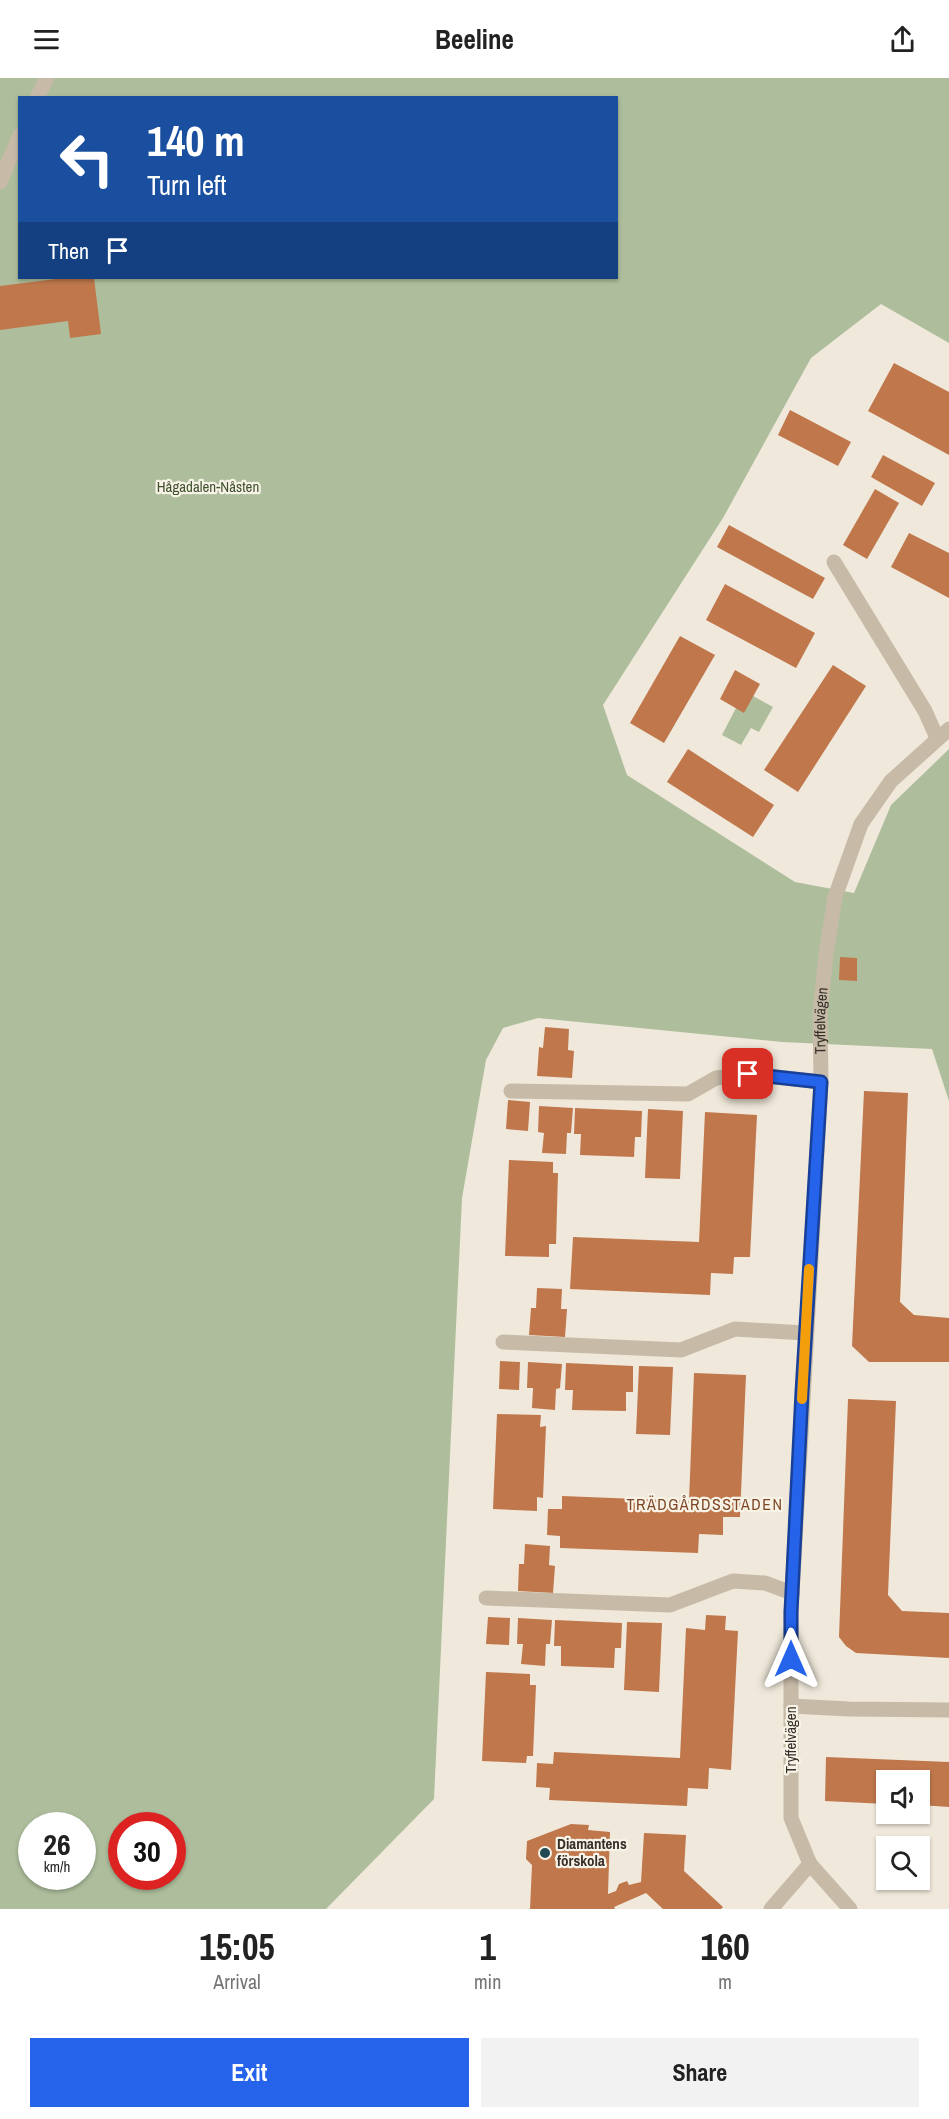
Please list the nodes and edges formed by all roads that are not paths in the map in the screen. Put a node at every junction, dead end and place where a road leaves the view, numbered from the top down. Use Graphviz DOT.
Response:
graph roads {
  1 [pos="47,78"];
  2 [pos="38,96"];
  3 [pos="18,140"];
  4 [pos="0,182"];
  5 [pos="834,562"];
  6 [pos="943,734"];
  7 [pos="821,1082"];
  8 [pos="511,1091"];
  9 [pos="805,1334"];
  10 [pos="503,1342"];
  11 [pos="792,1593"];
  12 [pos="486,1598"];
  13 [pos="791,1706"];
  14 [pos="949,1710"];
  15 [pos="810,1864"];
  16 [pos="771,1909"];
  17 [pos="850,1909"];
  1 -- 2 [label="street"];
  3 -- 4 [label="street"];
  5 -- 6 [label="street"];
  6 -- 7 [label="street, Tryffelvägen"];
  7 -- 8 [label="street"];
  7 -- 9 [label="street, Tryffelvägen"];
  9 -- 10 [label="street"];
  9 -- 11 [label="street, Tryffelvägen"];
  11 -- 12 [label="street"];
  11 -- 13 [label="street, Tryffelvägen"];
  13 -- 14 [label="street"];
  13 -- 15 [label="street, Tryffelvägen"];
  15 -- 16 [label="street"];
  15 -- 17 [label="street, Tryffelvägen"];
}
